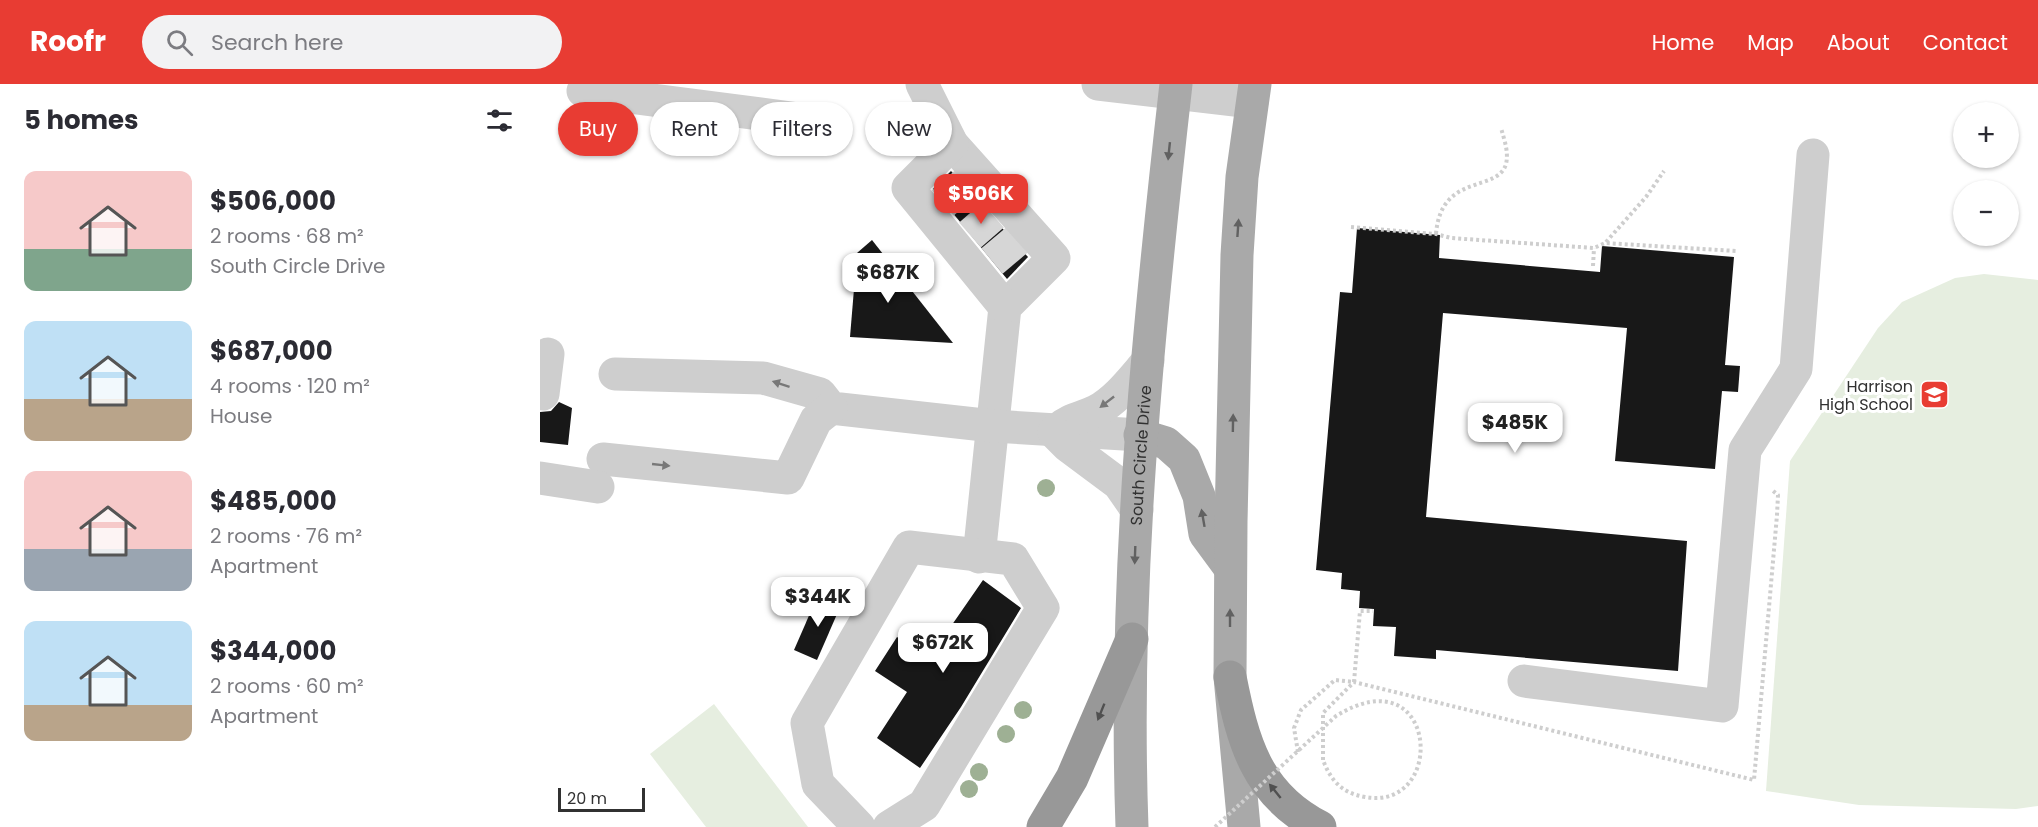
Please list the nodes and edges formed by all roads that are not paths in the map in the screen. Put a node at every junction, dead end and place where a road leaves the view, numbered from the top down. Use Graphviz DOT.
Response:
graph roads {
  1 [pos="922,84"];
  2 [pos="1098,84"];
  3 [pos="1175,88"];
  4 [pos="583,91"];
  5 [pos="1253,93"];
  6 [pos="931,102"];
  7 [pos="751,113"];
  8 [pos="952,144"];
  9 [pos="940,156"];
  10 [pos="1813,156"];
  11 [pos="981,225"];
  12 [pos="1005,307"];
  13 [pos="548,354"];
  14 [pos="1148,361"];
  15 [pos="615,374"];
  16 [pos="543,394"];
  17 [pos="831,408"];
  18 [pos="993,426"];
  19 [pos="1054,432"];
  20 [pos="1140,435"];
  21 [pos="540,478"];
  22 [pos="1137,510"];
  23 [pos="979,557"];
  24 [pos="1230,568"];
  25 [pos="1132,639"];
  26 [pos="1230,676"];
  27 [pos="1524,681"];
  28 [pos="859,827"];
  29 [pos="889,827"];
  30 [pos="1043,827"];
  31 [pos="1132,827"];
  32 [pos="1244,827"];
  33 [pos="1320,827"];
  1 -- 6 [label="street"];
  2 -- 3 [label="street"];
  3 -- 5 [label="street"];
  3 -- 14 [label="main road, South Circle Drive, one-way"];
  4 -- 7 [label="street"];
  24 -- 5 [label="main road, one-way"];
  8 -- 11 [label="street"];
  9 -- 11 [label="street"];
  10 -- 27 [label="street"];
  11 -- 12 [label="street"];
  11 -- 12 [label="street"];
  12 -- 18 [label="street"];
  13 -- 16 [label="street"];
  14 -- 19 [label="street, one-way"];
  14 -- 20 [label="main road, South Circle Drive"];
  17 -- 15 [label="street, one-way"];
  17 -- 18 [label="street"];
  21 -- 17 [label="street, one-way"];
  18 -- 19 [label="street"];
  18 -- 23 [label="street"];
  19 -- 20 [label="street"];
  19 -- 22 [label="street"];
  20 -- 22 [label="main road, South Circle Drive"];
  24 -- 20 [label="main road, one-way"];
  22 -- 25 [label="main road, South Circle Drive, one-way"];
  23 -- 28 [label="street"];
  23 -- 29 [label="street"];
  26 -- 24 [label="main road, one-way"];
  25 -- 30 [label="highway, one-way"];
  25 -- 31 [label="main road, South Circle Drive"];
  26 -- 32 [label="main road"];
  33 -- 26 [label="highway, one-way"];
}
